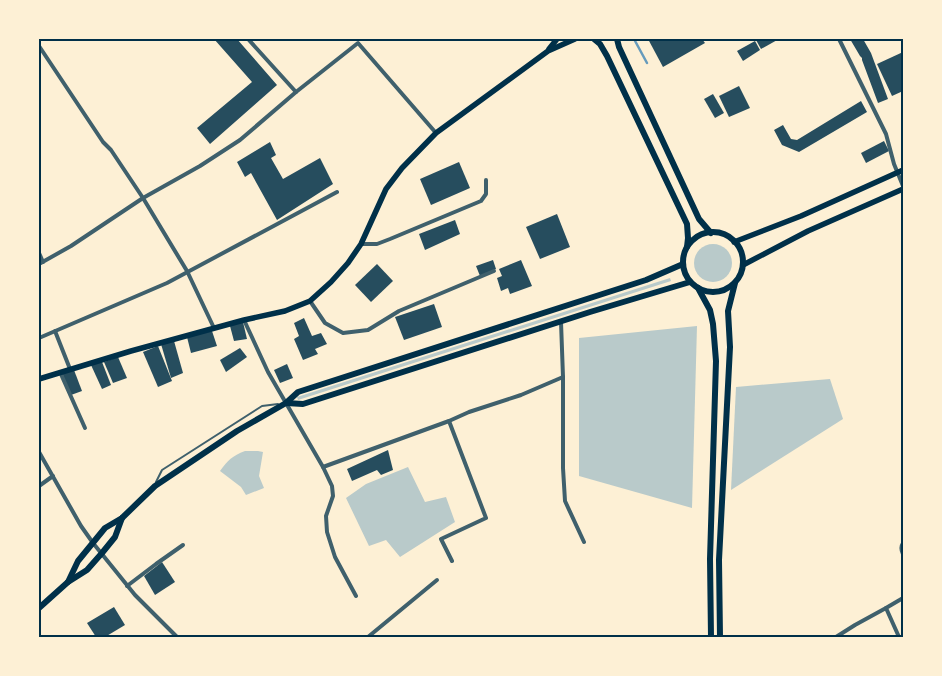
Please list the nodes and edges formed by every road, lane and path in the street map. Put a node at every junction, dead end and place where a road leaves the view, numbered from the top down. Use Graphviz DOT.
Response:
graph roads {
  1 [pos="248,39"];
  2 [pos="557,39"];
  3 [pos="575,39"];
  4 [pos="594,39"];
  5 [pos="617,39"];
  6 [pos="839,39"];
  7 [pos="39,46"];
  8 [pos="548,51"];
  9 [pos="296,92"];
  10 [pos="436,133"];
  11 [pos="901,171"];
  12 [pos="486,180"];
  13 [pos="903,188"];
  14 [pos="337,192"];
  15 [pos="143,198"];
  16 [pos="712,233"];
  17 [pos="734,242"];
  18 [pos="361,244"];
  19 [pos="688,247"];
  20 [pos="39,253"];
  21 [pos="41,263"];
  22 [pos="683,264"];
  23 [pos="742,265"];
  24 [pos="187,271"];
  25 [pos="494,271"];
  26 [pos="690,282"];
  27 [pos="735,283"];
  28 [pos="698,288"];
  29 [pos="310,301"];
  30 [pos="244,320"];
  31 [pos="561,322"];
  32 [pos="214,328"];
  33 [pos="55,331"];
  34 [pos="39,338"];
  35 [pos="70,369"];
  36 [pos="60,372"];
  37 [pos="563,377"];
  38 [pos="39,379"];
  39 [pos="286,403"];
  40 [pos="449,421"];
  41 [pos="85,428"];
  42 [pos="39,452"];
  43 [pos="323,467"];
  44 [pos="53,476"];
  45 [pos="39,486"];
  46 [pos="122,518"];
  47 [pos="93,542"];
  48 [pos="584,542"];
  49 [pos="903,543"];
  50 [pos="184,545"];
  51 [pos="102,553"];
  52 [pos="903,554"];
  53 [pos="452,560"];
  54 [pos="437,580"];
  55 [pos="68,582"];
  56 [pos="127,586"];
  57 [pos="356,596"];
  58 [pos="903,598"];
  59 [pos="39,608"];
  60 [pos="886,608"];
  61 [pos="177,637"];
  62 [pos="368,637"];
  63 [pos="711,637"];
  64 [pos="720,637"];
  65 [pos="836,637"];
  66 [pos="899,637"];
  1 -- 9 [label="street"];
  2 -- 8 [label="main road"];
  3 -- 8 [label="main road"];
  4 -- 19 [label="main road"];
  5 -- 16 [label="main road"];
  6 -- 11 [label="street"];
  7 -- 15 [label="street"];
  8 -- 10 [label="main road"];
  9 -- 10 [label="street"];
  9 -- 15 [label="street"];
  10 -- 18 [label="main road"];
  11 -- 13 [label="street"];
  11 -- 17 [label="main road"];
  12 -- 18 [label="street"];
  13 -- 23 [label="main road"];
  14 -- 24 [label="street"];
  15 -- 21 [label="street"];
  15 -- 24 [label="street"];
  16 -- 17 [label="main road"];
  16 -- 19 [label="main road"];
  17 -- 23 [label="main road"];
  18 -- 29 [label="main road"];
  19 -- 22 [label="main road"];
  20 -- 21 [label="street"];
  22 -- 26 [label="main road"];
  22 -- 39 [label="main road"];
  23 -- 27 [label="main road"];
  24 -- 32 [label="street"];
  24 -- 33 [label="street"];
  25 -- 29 [label="street"];
  26 -- 28 [label="main road"];
  26 -- 31 [label="main road"];
  27 -- 28 [label="main road"];
  27 -- 64 [label="main road"];
  28 -- 63 [label="main road"];
  29 -- 30 [label="main road"];
  30 -- 32 [label="main road"];
  30 -- 39 [label="street"];
  31 -- 37 [label="street"];
  31 -- 39 [label="main road"];
  32 -- 35 [label="main road"];
  33 -- 34 [label="street"];
  33 -- 35 [label="street"];
  35 -- 36 [label="main road"];
  36 -- 38 [label="main road"];
  36 -- 41 [label="street"];
  37 -- 40 [label="street"];
  37 -- 48 [label="street"];
  39 -- 43 [label="street"];
  39 -- 46 [label="main road"];
  40 -- 43 [label="street"];
  40 -- 53 [label="street"];
  42 -- 44 [label="street"];
  43 -- 57 [label="street"];
  44 -- 45 [label="street"];
  44 -- 47 [label="street"];
  46 -- 47 [label="main road"];
  46 -- 51 [label="main road"];
  47 -- 51 [label="street"];
  47 -- 55 [label="main road"];
  49 -- 52 [label="street"];
  50 -- 56 [label="street"];
  51 -- 55 [label="main road"];
  51 -- 56 [label="street"];
  54 -- 62 [label="street"];
  55 -- 59 [label="main road"];
  56 -- 61 [label="street"];
  58 -- 60 [label="street"];
  60 -- 65 [label="street"];
  60 -- 66 [label="street"];
}
